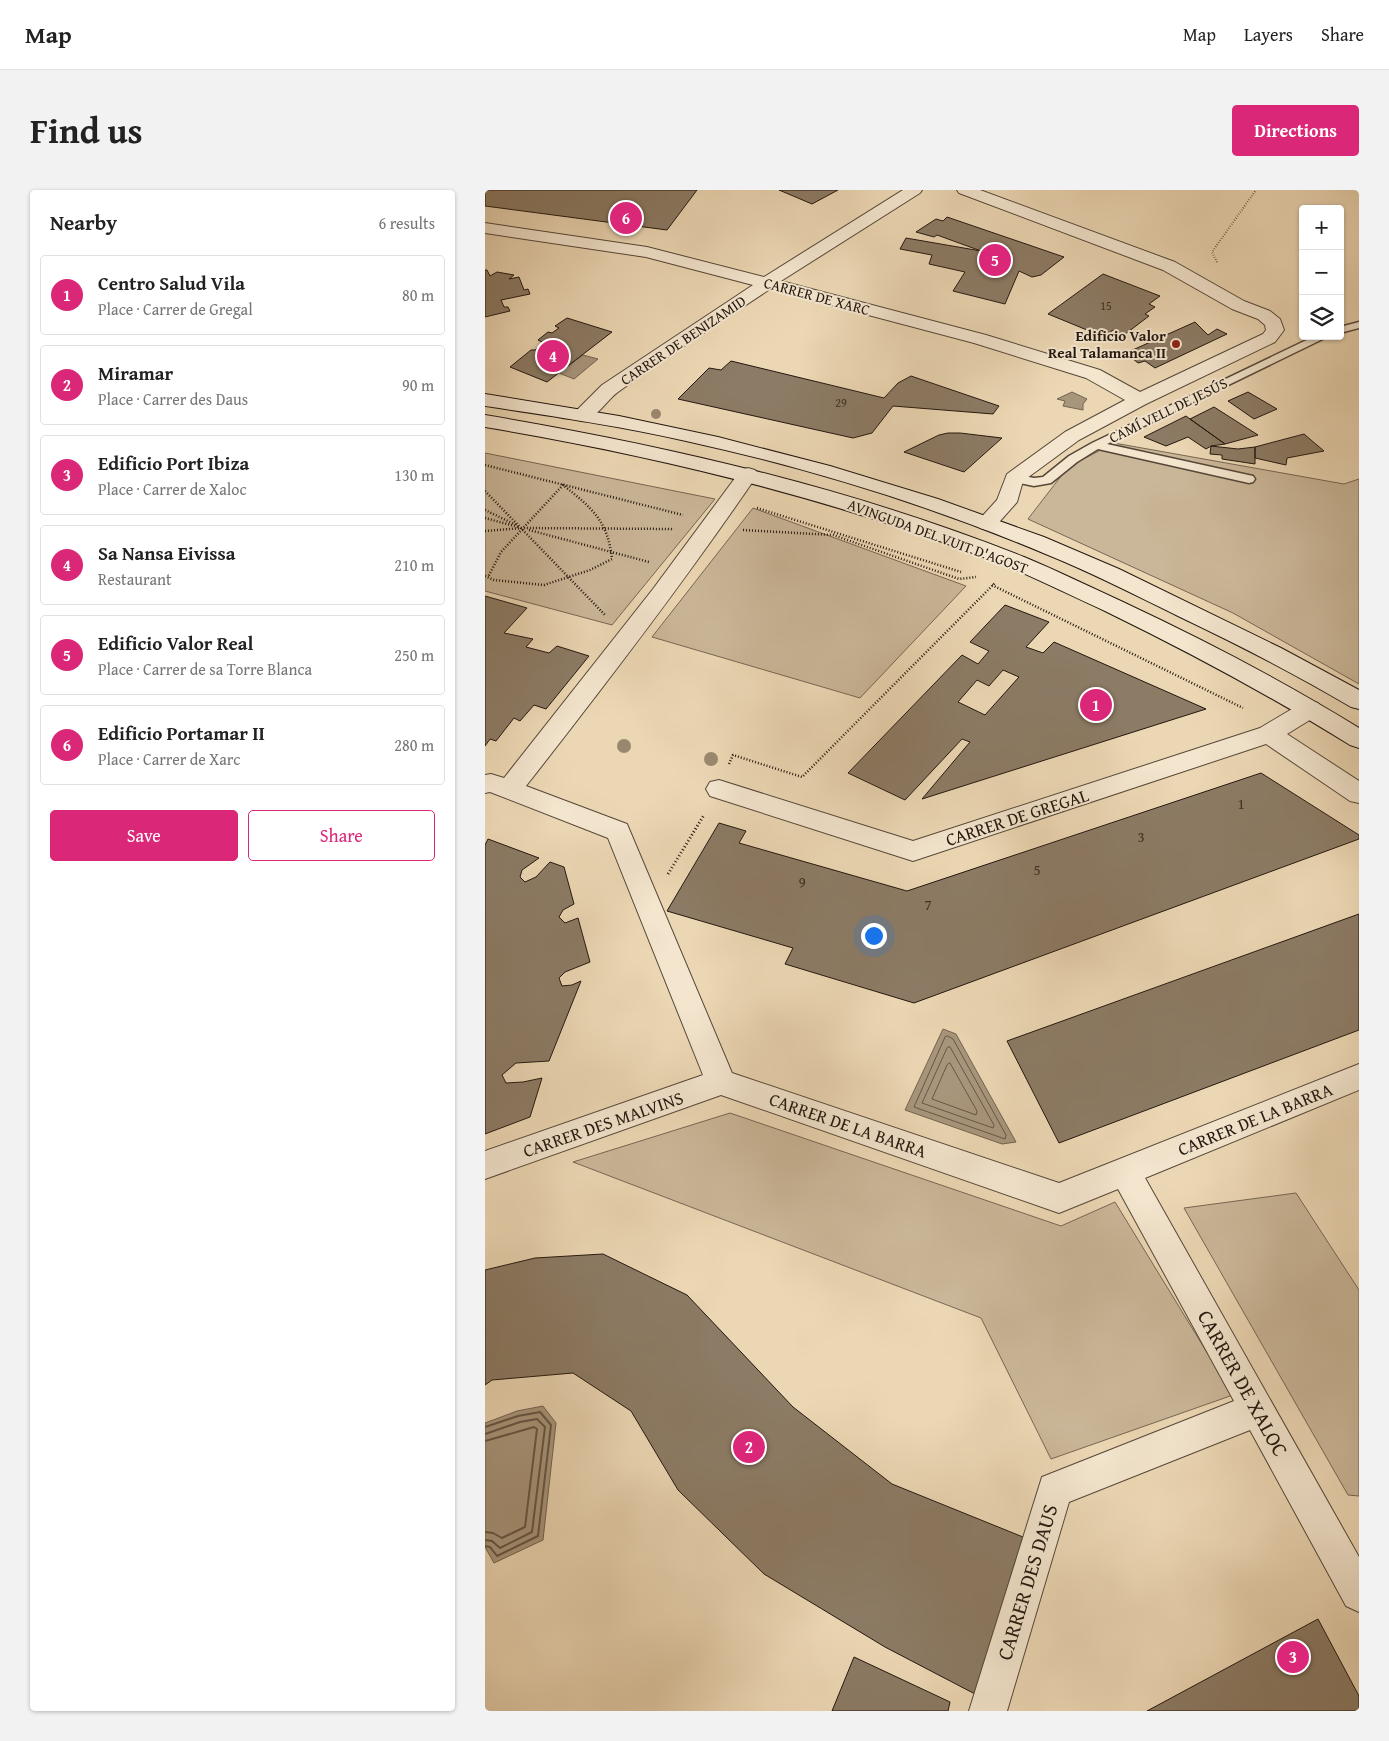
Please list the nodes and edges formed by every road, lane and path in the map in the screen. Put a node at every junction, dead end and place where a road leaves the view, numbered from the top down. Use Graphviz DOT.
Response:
graph roads {
  1 [pos="914,190"];
  2 [pos="965,190"];
  3 [pos="1256,190"];
  4 [pos="485,228"];
  5 [pos="1222,267"];
  6 [pos="767,283"];
  7 [pos="1359,325"];
  8 [pos="1344,329"];
  9 [pos="1316,340"];
  10 [pos="485,400"];
  11 [pos="1139,400"];
  12 [pos="583,415"];
  13 [pos="485,421"];
  14 [pos="1096,445"];
  15 [pos="485,465"];
  16 [pos="748,474"];
  17 [pos="1014,478"];
  18 [pos="1249,478"];
  19 [pos="563,485"];
  20 [pos="485,491"];
  21 [pos="485,510"];
  22 [pos="485,518"];
  23 [pos="987,523"];
  24 [pos="712,526"];
  25 [pos="523,528"];
  26 [pos="607,529"];
  27 [pos="485,531"];
  28 [pos="611,552"];
  29 [pos="681,571"];
  30 [pos="985,576"];
  31 [pos="487,577"];
  32 [pos="567,577"];
  33 [pos="998,580"];
  34 [pos="992,585"];
  35 [pos="629,639"];
  36 [pos="1359,701"];
  37 [pos="1243,708"];
  38 [pos="1310,708"];
  39 [pos="1269,734"];
  40 [pos="1359,739"];
  41 [pos="497,787"];
  42 [pos="719,789"];
  43 [pos="1359,794"];
  44 [pos="649,906"];
  45 [pos="1359,1077"];
  46 [pos="721,1082"];
  47 [pos="485,1165"];
  48 [pos="1125,1173"];
  49 [pos="1258,1409"];
  50 [pos="1359,1593"];
  51 [pos="988,1711"];
  1 -- 6 [label="street, CARRER DE BENIZAMID"];
  2 -- 11 [label="street, CAMÍ VELL DE JESÚS"];
  3 -- 5 [label="path"];
  4 -- 6 [label="street, CARRER DE XARC"];
  6 -- 11 [label="street, CARRER DE XARC"];
  6 -- 12 [label="street, CARRER DE BENIZAMID"];
  7 -- 8 [label="lane"];
  9 -- 14 [label="lane, CAMÍ VELL DE JESÚS"];
  10 -- 12 [label="street, AVINGUDA DEL VUIT D'AGOST"];
  11 -- 17 [label="street, CAMÍ VELL DE JESÚS"];
  12 -- 23 [label="street, AVINGUDA DEL VUIT D'AGOST"];
  13 -- 16 [label="street, AVINGUDA DEL VUIT D'AGOST"];
  14 -- 17 [label="lane, CAMÍ VELL DE JESÚS"];
  14 -- 18 [label="lane"];
  15 -- 19 [label="path"];
  16 -- 24 [label="street"];
  16 -- 38 [label="street, AVINGUDA DEL VUIT D'AGOST"];
  17 -- 23 [label="street"];
  19 -- 24 [label="path"];
  19 -- 25 [label="path"];
  19 -- 26 [label="path"];
  20 -- 25 [label="path"];
  21 -- 25 [label="path"];
  22 -- 25 [label="path"];
  23 -- 36 [label="street, AVINGUDA DEL VUIT D'AGOST"];
  24 -- 26 [label="path"];
  24 -- 29 [label="street"];
  24 -- 30 [label="path"];
  25 -- 26 [label="path"];
  25 -- 27 [label="path"];
  25 -- 28 [label="path"];
  25 -- 31 [label="path"];
  25 -- 32 [label="path"];
  26 -- 28 [label="path"];
  28 -- 29 [label="path"];
  28 -- 32 [label="path"];
  29 -- 35 [label="street"];
  31 -- 32 [label="path"];
  32 -- 35 [label="path"];
  33 -- 34 [label="path"];
  34 -- 37 [label="path"];
  34 -- 42 [label="path"];
  35 -- 41 [label="street"];
  38 -- 39 [label="street, CARRER DE GREGAL"];
  38 -- 40 [label="street, AVINGUDA DEL VUIT D'AGOST"];
  39 -- 42 [label="street, CARRER DE GREGAL"];
  39 -- 43 [label="street"];
  41 -- 44 [label="street"];
  42 -- 44 [label="path"];
  44 -- 46 [label="street"];
  45 -- 48 [label="street, CARRER DE LA BARRA"];
  46 -- 47 [label="street, CARRER DES MALVINS"];
  46 -- 48 [label="street, CARRER DE LA BARRA"];
  48 -- 49 [label="street, CARRER DE XALOC"];
  49 -- 50 [label="street, CARRER DE XALOC"];
  49 -- 51 [label="street, CARRER DES DAUS"];
}
